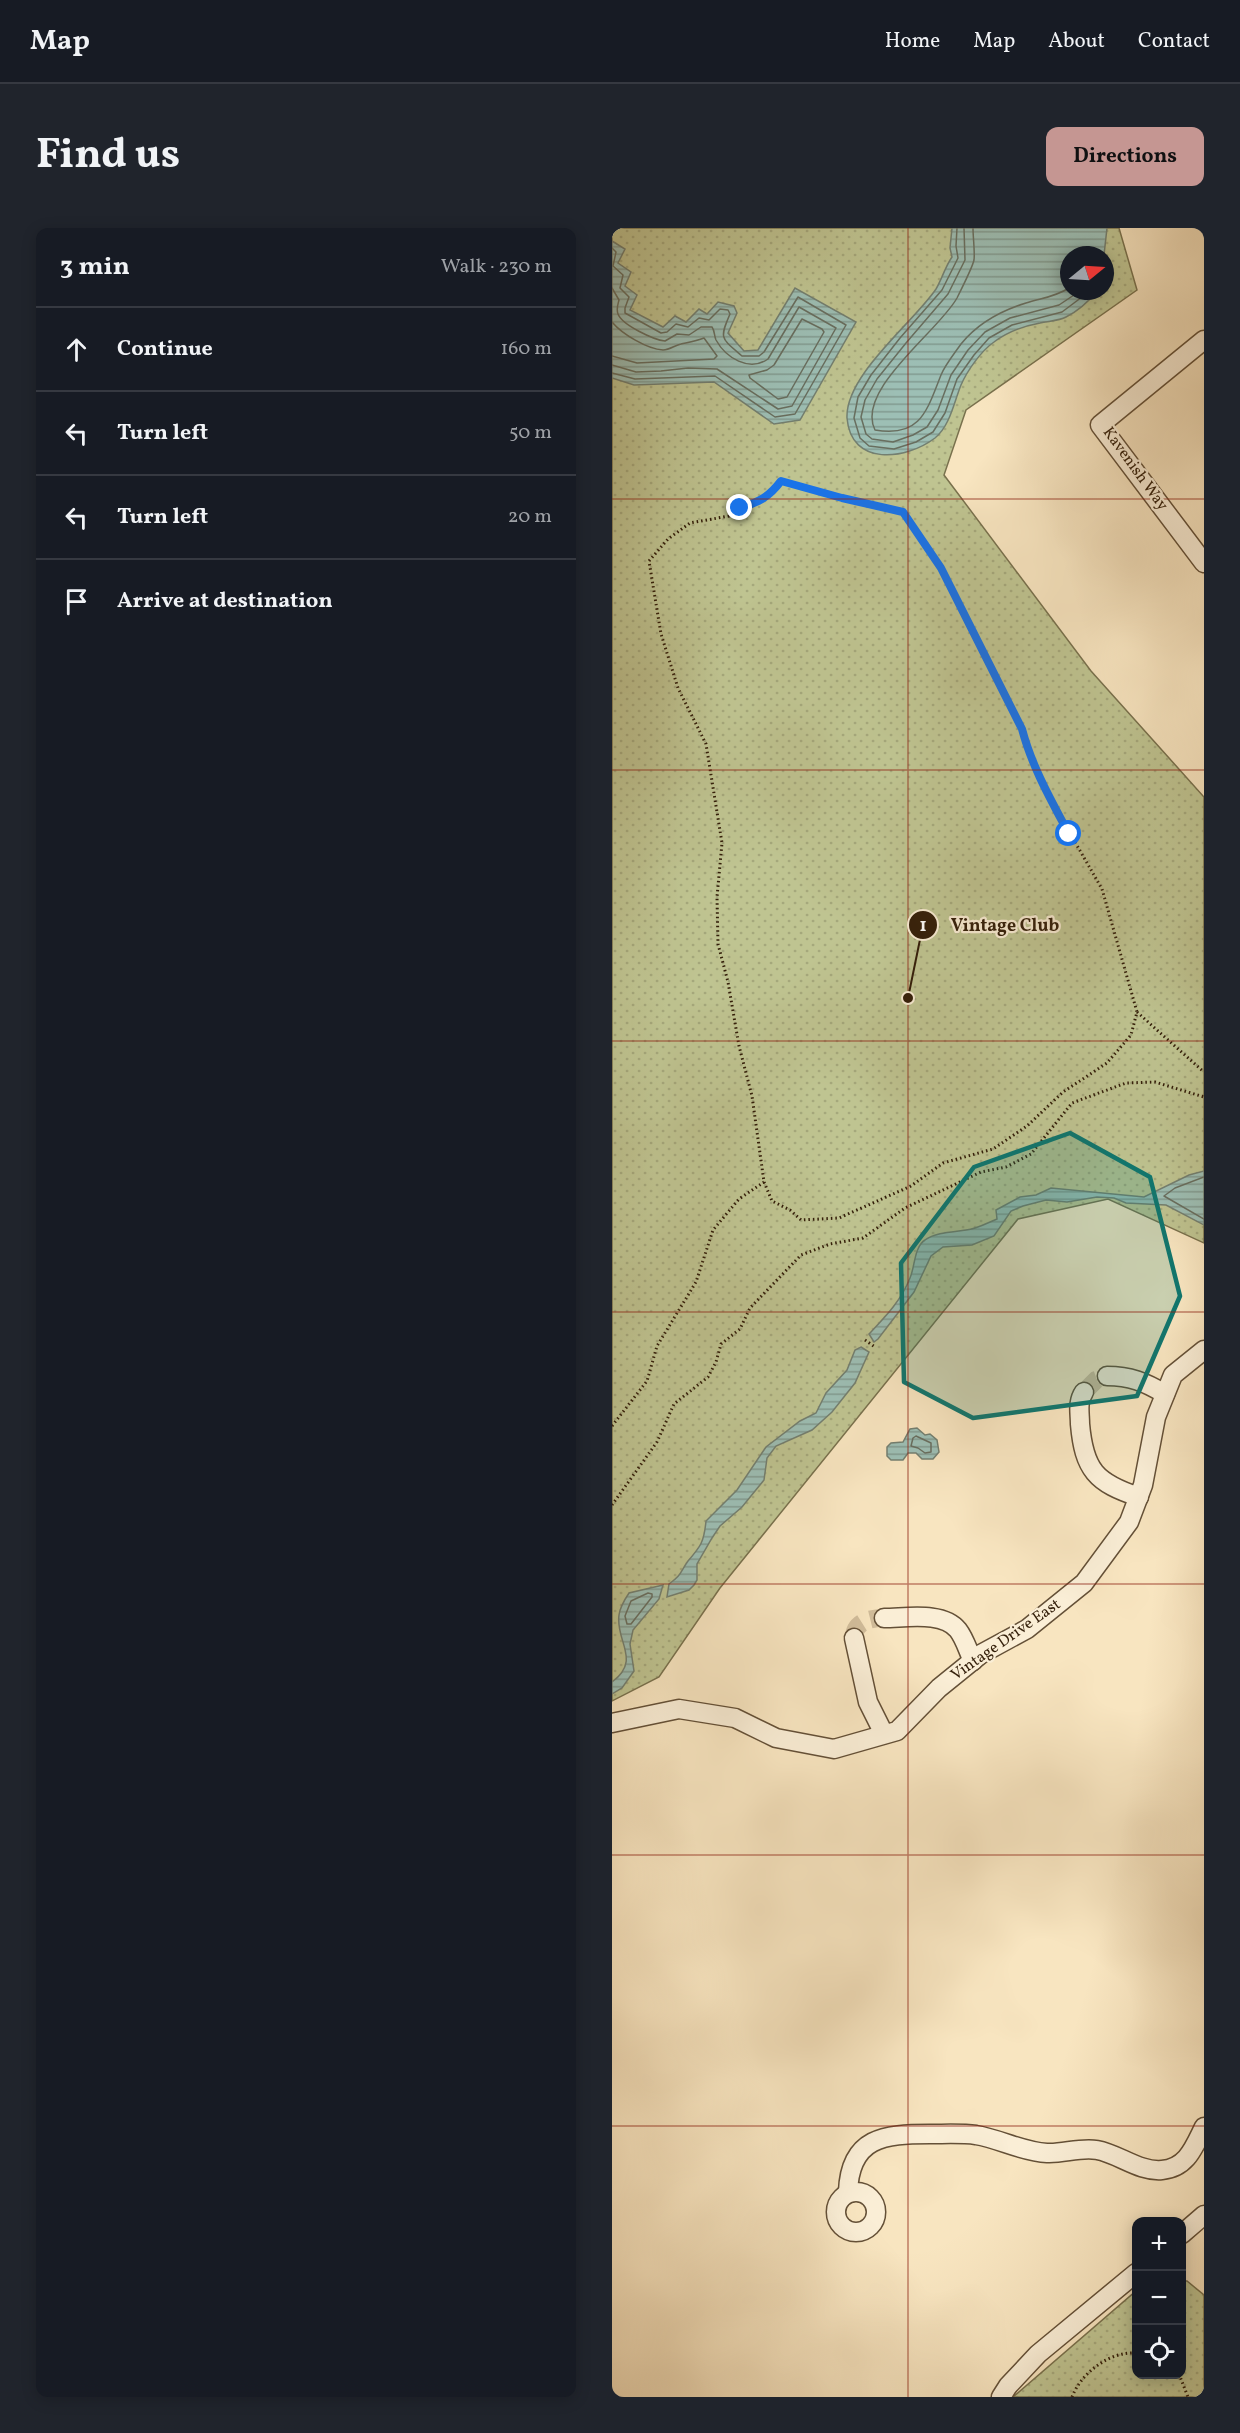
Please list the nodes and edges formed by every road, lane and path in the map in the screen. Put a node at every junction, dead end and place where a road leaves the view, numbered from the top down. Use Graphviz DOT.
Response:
graph roads {
  1 [pos="1204,340"];
  2 [pos="1204,563"];
  3 [pos="1137,1012"];
  4 [pos="1204,1072"];
  5 [pos="1204,1097"];
  6 [pos="764,1182"];
  7 [pos="865,1340"];
  8 [pos="875,1347"];
  9 [pos="1204,1350"];
  10 [pos="1107,1376"];
  11 [pos="1084,1392"];
  12 [pos="1165,1394"];
  13 [pos="612,1426"];
  14 [pos="1139,1497"];
  15 [pos="612,1505"];
  16 [pos="884,1618"];
  17 [pos="854,1638"];
  18 [pos="973,1661"];
  19 [pos="612,1723"];
  20 [pos="884,1734"];
  21 [pos="1204,2127"];
  22 [pos="848,2192"];
  23 [pos="1204,2215"];
  24 [pos="1186,2231"];
  25 [pos="1132,2276"];
  26 [pos="1132,2352"];
  27 [pos="1181,2379"];
  28 [pos="1001,2397"];
  29 [pos="1072,2397"];
  30 [pos="1188,2397"];
  1 -- 2 [label="street, Kavenish Way"];
  3 -- 4 [label="path"];
  3 -- 6 [label="path"];
  3 -- 6 [label="path"];
  5 -- 15 [label="path"];
  6 -- 13 [label="path"];
  7 -- 8 [label="path"];
  9 -- 12 [label="street, Vintage Drive East"];
  10 -- 12 [label="street"];
  11 -- 14 [label="street"];
  12 -- 14 [label="street, Vintage Drive East"];
  14 -- 18 [label="street, Vintage Drive East"];
  16 -- 18 [label="street"];
  17 -- 20 [label="street"];
  18 -- 20 [label="street, Vintage Drive East"];
  19 -- 20 [label="street, Vintage Drive East"];
  21 -- 22 [label="street"];
  23 -- 24 [label="street"];
  25 -- 28 [label="street"];
  26 -- 29 [label="path"];
  27 -- 30 [label="path"];
}
